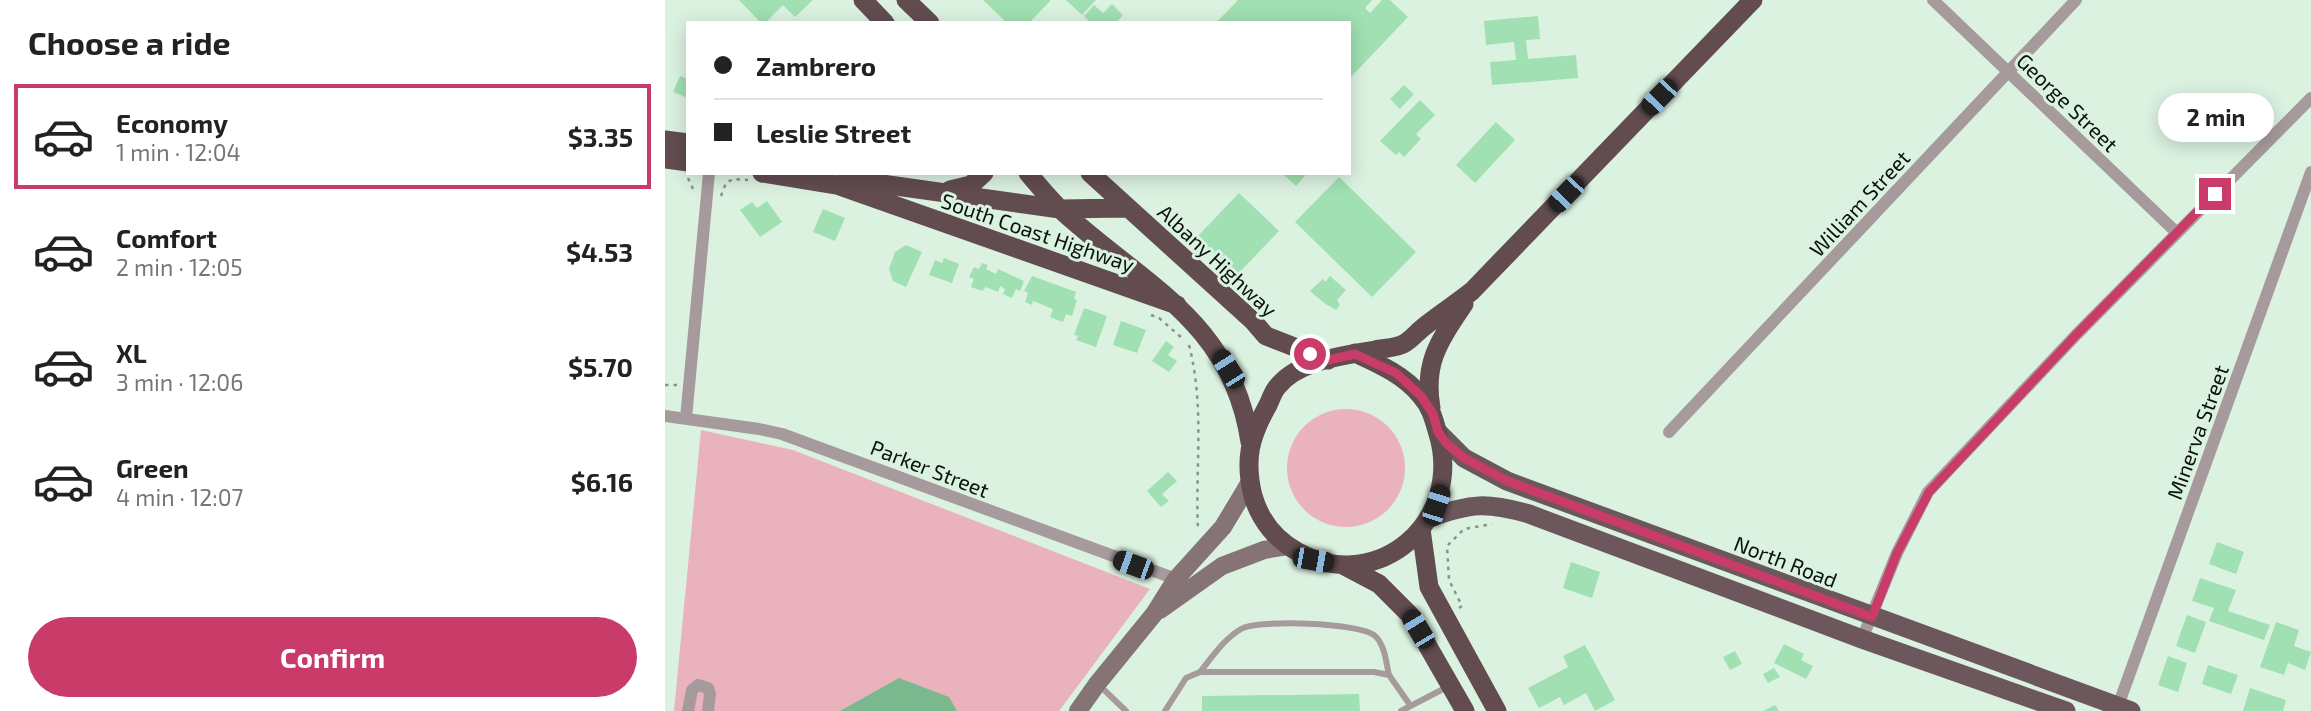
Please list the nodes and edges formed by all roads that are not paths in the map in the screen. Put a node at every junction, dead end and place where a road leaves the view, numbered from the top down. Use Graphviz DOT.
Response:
graph roads {
  1 [pos="863,0"];
  2 [pos="907,0"];
  3 [pos="1753,0"];
  4 [pos="1933,0"];
  5 [pos="2076,0"];
  6 [pos="883,21"];
  7 [pos="928,21"];
  8 [pos="2009,72"];
  9 [pos="2308,106"];
  10 [pos="665,140"];
  11 [pos="686,142"];
  12 [pos="665,159"];
  13 [pos="686,168"];
  14 [pos="2311,172"];
  15 [pos="709,175"];
  16 [pos="824,175"];
  17 [pos="982,175"];
  18 [pos="1030,175"];
  19 [pos="1092,175"];
  20 [pos="760,177"];
  21 [pos="935,192"];
  22 [pos="1126,208"];
  23 [pos="1060,209"];
  24 [pos="2176,232"];
  25 [pos="1472,291"];
  26 [pos="1178,305"];
  27 [pos="1355,354"];
  28 [pos="1328,360"];
  29 [pos="665,416"];
  30 [pos="686,418"];
  31 [pos="1435,423"];
  32 [pos="1669,432"];
  33 [pos="1250,442"];
  34 [pos="1250,482"];
  35 [pos="1425,524"];
  36 [pos="1288,546"];
  37 [pos="1342,565"];
  38 [pos="1176,579"];
  39 [pos="1154,614"];
  40 [pos="1872,617"];
  41 [pos="1862,639"];
  42 [pos="1200,672"];
  43 [pos="1389,675"];
  44 [pos="1097,684"];
  45 [pos="1451,685"];
  46 [pos="1410,705"];
  47 [pos="2125,709"];
  48 [pos="688,711"];
  49 [pos="708,711"];
  50 [pos="1078,711"];
  51 [pos="1126,711"];
  52 [pos="1165,711"];
  53 [pos="1401,711"];
  54 [pos="1465,711"];
  55 [pos="1497,711"];
  56 [pos="2066,711"];
  1 -- 6 [label="highway"];
  2 -- 7 [label="highway"];
  3 -- 25 [label="highway"];
  4 -- 8 [label="street, George Street"];
  5 -- 8 [label="street, William Street"];
  8 -- 24 [label="street, George Street"];
  8 -- 32 [label="street, William Street"];
  9 -- 24 [label="street"];
  10 -- 11 [label="highway"];
  12 -- 13 [label="highway"];
  14 -- 47 [label="street, Minerva Street"];
  15 -- 30 [label="street"];
  16 -- 21 [label="highway, South Coast Highway"];
  17 -- 21 [label="highway"];
  18 -- 23 [label="highway"];
  19 -- 22 [label="highway, Albany Highway"];
  20 -- 26 [label="highway, South Coast Highway"];
  21 -- 23 [label="highway, South Coast Highway"];
  22 -- 23 [label="highway, South Coast Highway"];
  22 -- 28 [label="highway, Albany Highway"];
  23 -- 26 [label="highway"];
  24 -- 40 [label="street"];
  25 -- 27 [label="highway"];
  25 -- 31 [label="highway"];
  26 -- 33 [label="highway"];
  27 -- 28 [label="highway"];
  27 -- 31 [label="highway"];
  28 -- 33 [label="highway"];
  29 -- 30 [label="street, Parker Street"];
  30 -- 38 [label="street, Parker Street"];
  31 -- 35 [label="highway"];
  31 -- 40 [label="main road, North Road"];
  33 -- 34 [label="highway"];
  34 -- 36 [label="highway"];
  34 -- 38 [label="main road"];
  35 -- 37 [label="highway"];
  35 -- 41 [label="main road"];
  35 -- 55 [label="highway"];
  36 -- 37 [label="highway"];
  36 -- 39 [label="main road"];
  37 -- 45 [label="highway"];
  38 -- 39 [label="main road"];
  39 -- 44 [label="main road"];
  40 -- 41 [label="street"];
  40 -- 47 [label="main road, North Road"];
  41 -- 56 [label="main road"];
  42 -- 43 [label="lane"];
  42 -- 43 [label="lane"];
  42 -- 52 [label="lane"];
  43 -- 46 [label="lane"];
  44 -- 50 [label="main road"];
  44 -- 51 [label="lane"];
  45 -- 46 [label="lane"];
  45 -- 54 [label="highway"];
  46 -- 53 [label="lane"];
  48 -- 49 [label="street"];
}
